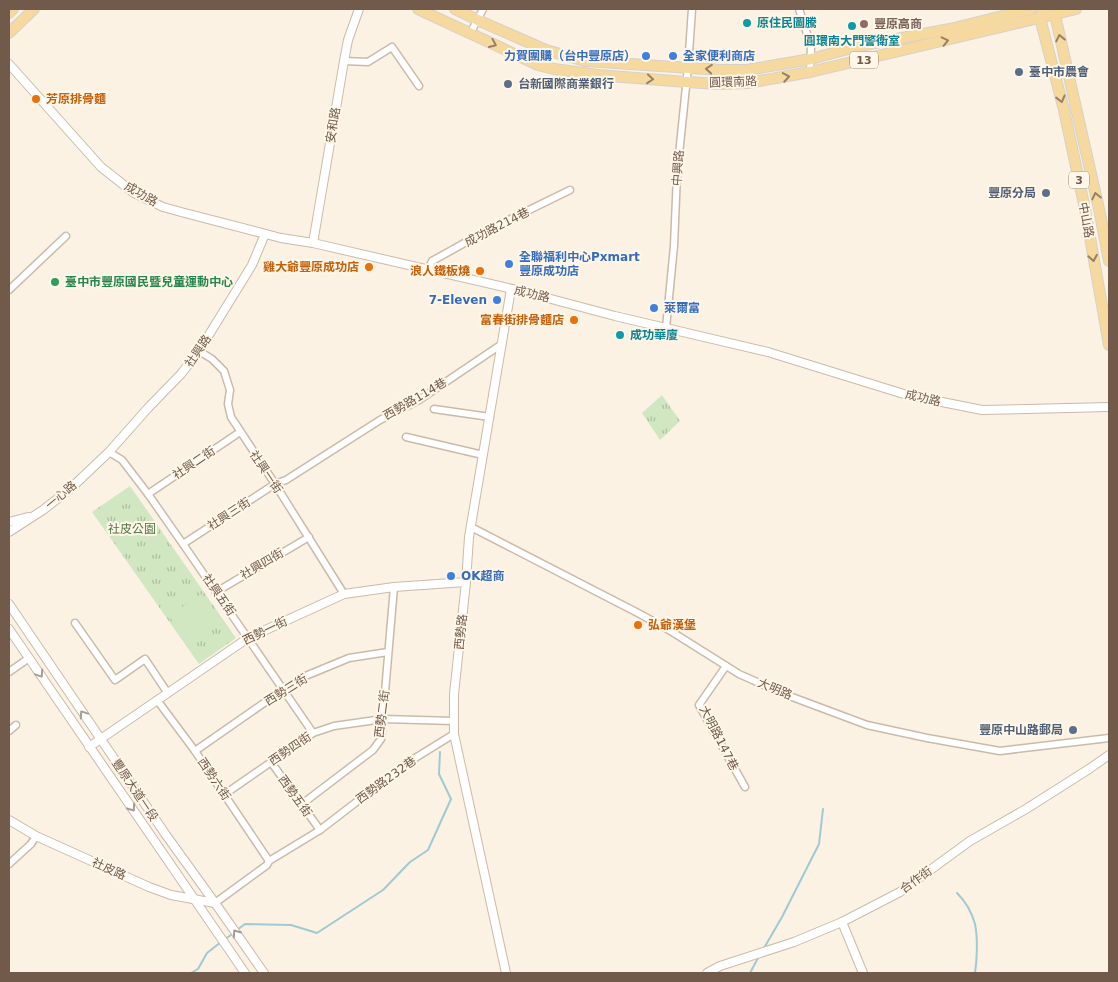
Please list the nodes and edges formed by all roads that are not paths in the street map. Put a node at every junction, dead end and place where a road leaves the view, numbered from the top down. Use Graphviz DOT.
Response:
graph roads {
  1 [pos="13,9"];
  2 [pos="34,9"];
  3 [pos="359,9"];
  4 [pos="418,9"];
  5 [pos="455,9"];
  6 [pos="483,9"];
  7 [pos="692,9"];
  8 [pos="799,9"];
  9 [pos="1031,9"];
  10 [pos="1076,9"];
  11 [pos="1051,12"];
  12 [pos="9,13"];
  13 [pos="1041,13"];
  14 [pos="478,20"];
  15 [pos="9,33"];
  16 [pos="470,34"];
  17 [pos="811,59"];
  18 [pos="344,61"];
  19 [pos="9,64"];
  20 [pos="688,68"];
  21 [pos="810,72"];
  22 [pos="686,82"];
  23 [pos="419,86"];
  24 [pos="570,190"];
  25 [pos="265,234"];
  26 [pos="66,236"];
  27 [pos="313,244"];
  28 [pos="1109,261"];
  29 [pos="428,270"];
  30 [pos="9,290"];
  31 [pos="511,290"];
  32 [pos="666,328"];
  33 [pos="502,344"];
  34 [pos="1109,345"];
  35 [pos="199,351"];
  36 [pos="1109,407"];
  37 [pos="434,409"];
  38 [pos="490,417"];
  39 [pos="240,432"];
  40 [pos="406,438"];
  41 [pos="109,452"];
  42 [pos="483,454"];
  43 [pos="275,484"];
  44 [pos="148,494"];
  45 [pos="34,516"];
  46 [pos="9,522"];
  47 [pos="471,527"];
  48 [pos="9,532"];
  49 [pos="309,537"];
  50 [pos="183,544"];
  51 [pos="466,582"];
  52 [pos="394,587"];
  53 [pos="216,592"];
  54 [pos="344,594"];
  55 [pos="9,604"];
  56 [pos="75,623"];
  57 [pos="9,629"];
  58 [pos="248,638"];
  59 [pos="388,652"];
  60 [pos="29,658"];
  61 [pos="726,666"];
  62 [pos="9,672"];
  63 [pos="284,689"];
  64 [pos="167,692"];
  65 [pos="157,700"];
  66 [pos="383,719"];
  67 [pos="454,721"];
  68 [pos="16,725"];
  69 [pos="9,731"];
  70 [pos="313,733"];
  71 [pos="454,734"];
  72 [pos="1109,738"];
  73 [pos="100,739"];
  74 [pos="89,747"];
  75 [pos="195,751"];
  76 [pos="1109,755"];
  77 [pos="271,762"];
  78 [pos="745,787"];
  79 [pos="225,794"];
  80 [pos="302,804"];
  81 [pos="9,820"];
  82 [pos="320,830"];
  83 [pos="36,836"];
  84 [pos="269,861"];
  85 [pos="9,864"];
  86 [pos="194,898"];
  87 [pos="215,903"];
  88 [pos="842,922"];
  89 [pos="245,973"];
  90 [pos="264,973"];
  91 [pos="506,973"];
  92 [pos="707,973"];
  93 [pos="863,973"];
  1 -- 12 [label="main road"];
  2 -- 15 [label="main road"];
  3 -- 18 [label="street, 安和路"];
  4 -- 16 [label="main road, 圓環南路 / 13"];
  5 -- 14 [label="main road, 圓環南路 / 13"];
  6 -- 14 [label="street"];
  7 -- 20 [label="street, 中興路"];
  8 -- 17 [label="street"];
  9 -- 17 [label="main road, 圓環南路 / 13"];
  10 -- 11 [label="main road, 圓環南路"];
  11 -- 13 [label="main road, 圓環南路 / 13"];
  28 -- 11 [label="main road, 中山路 / 3, one-way"];
  21 -- 13 [label="main road, 圓環南路 / 13, one-way"];
  13 -- 34 [label="main road, 中山路 / 3, one-way"];
  14 -- 16 [label="street"];
  14 -- 20 [label="main road, 圓環南路 / 13"];
  16 -- 22 [label="main road, 圓環南路 / 13, one-way"];
  17 -- 20 [label="main road, 圓環南路 / 13, one-way"];
  17 -- 21 [label="street"];
  18 -- 23 [label="street"];
  18 -- 27 [label="street, 安和路"];
  19 -- 25 [label="street, 成功路"];
  20 -- 22 [label="street, 中興路"];
  22 -- 21 [label="main road, 圓環南路 / 13, one-way"];
  22 -- 32 [label="street, 中興路"];
  24 -- 29 [label="street, 成功路214巷"];
  25 -- 27 [label="street, 成功路"];
  25 -- 35 [label="street, 社興路"];
  26 -- 30 [label="street"];
  27 -- 29 [label="street, 成功路"];
  29 -- 31 [label="street, 成功路"];
  31 -- 32 [label="street, 成功路"];
  31 -- 33 [label="street, 西勢路"];
  32 -- 36 [label="street, 成功路"];
  33 -- 38 [label="street, 西勢路"];
  33 -- 43 [label="street, 西勢路114巷"];
  35 -- 39 [label="street, 社興一街"];
  35 -- 41 [label="street, 社興路"];
  37 -- 38 [label="street"];
  38 -- 42 [label="street, 西勢路"];
  39 -- 43 [label="street, 社興一街"];
  39 -- 44 [label="street, 社興二街"];
  40 -- 42 [label="street"];
  41 -- 44 [label="street, 社興五街"];
  41 -- 45 [label="street, 一心路"];
  42 -- 47 [label="street, 西勢路"];
  43 -- 49 [label="street, 社興一街"];
  43 -- 50 [label="street, 社興三街"];
  44 -- 50 [label="street, 社興五街"];
  45 -- 46 [label="street"];
  45 -- 48 [label="street, 一心路"];
  47 -- 51 [label="street, 西勢路"];
  47 -- 61 [label="street, 大明路"];
  49 -- 53 [label="street, 社興四街"];
  49 -- 54 [label="street, 社興一街"];
  50 -- 53 [label="street, 社興五街"];
  51 -- 52 [label="street, 西勢一街"];
  51 -- 67 [label="street, 西勢路"];
  52 -- 54 [label="street, 西勢一街"];
  52 -- 59 [label="street, 西勢二街"];
  53 -- 58 [label="street, 社興五街"];
  54 -- 58 [label="street, 西勢一街"];
  73 -- 55 [label="street, 豐原大道一段, one-way"];
  56 -- 64 [label="street"];
  57 -- 60 [label="street, 豐原大道一段"];
  58 -- 63 [label="street, 社興五街"];
  58 -- 64 [label="street, 西勢一街"];
  59 -- 63 [label="street, 西勢三街"];
  59 -- 66 [label="street, 西勢二街"];
  60 -- 62 [label="street"];
  60 -- 74 [label="street, 豐原大道一段, one-way"];
  61 -- 72 [label="street, 大明路"];
  61 -- 78 [label="street, 大明路147巷"];
  63 -- 70 [label="street, 社興五街"];
  63 -- 75 [label="street, 西勢三街"];
  64 -- 65 [label="street, 西勢一街"];
  65 -- 73 [label="street, 西勢一街"];
  65 -- 75 [label="street, 西勢六街"];
  66 -- 67 [label="street, 西勢四街"];
  66 -- 70 [label="street, 西勢四街"];
  66 -- 80 [label="street, 西勢二街"];
  67 -- 71 [label="street, 西勢路"];
  68 -- 69 [label="street"];
  70 -- 77 [label="street, 西勢四街"];
  71 -- 82 [label="street, 西勢路232巷"];
  71 -- 91 [label="street, 西勢路"];
  73 -- 74 [label="street, 西勢一街"];
  73 -- 87 [label="street, 豐原大道一段"];
  74 -- 86 [label="street, 豐原大道一段, one-way"];
  75 -- 79 [label="street, 西勢六街"];
  76 -- 88 [label="street, 合作街"];
  77 -- 79 [label="street, 西勢四街"];
  77 -- 80 [label="street, 西勢五街"];
  79 -- 84 [label="street, 西勢六街"];
  80 -- 82 [label="street, 西勢五街"];
  81 -- 83 [label="street, 社皮路"];
  82 -- 84 [label="street, 西勢路232巷"];
  83 -- 85 [label="street"];
  83 -- 86 [label="street, 社皮路"];
  84 -- 87 [label="street, 西勢路232巷"];
  86 -- 87 [label="street, 社皮路"];
  86 -- 89 [label="street, 豐原大道一段"];
  90 -- 87 [label="street, 豐原大道一段, one-way"];
  88 -- 92 [label="street, 合作街"];
  88 -- 93 [label="street"];
}
